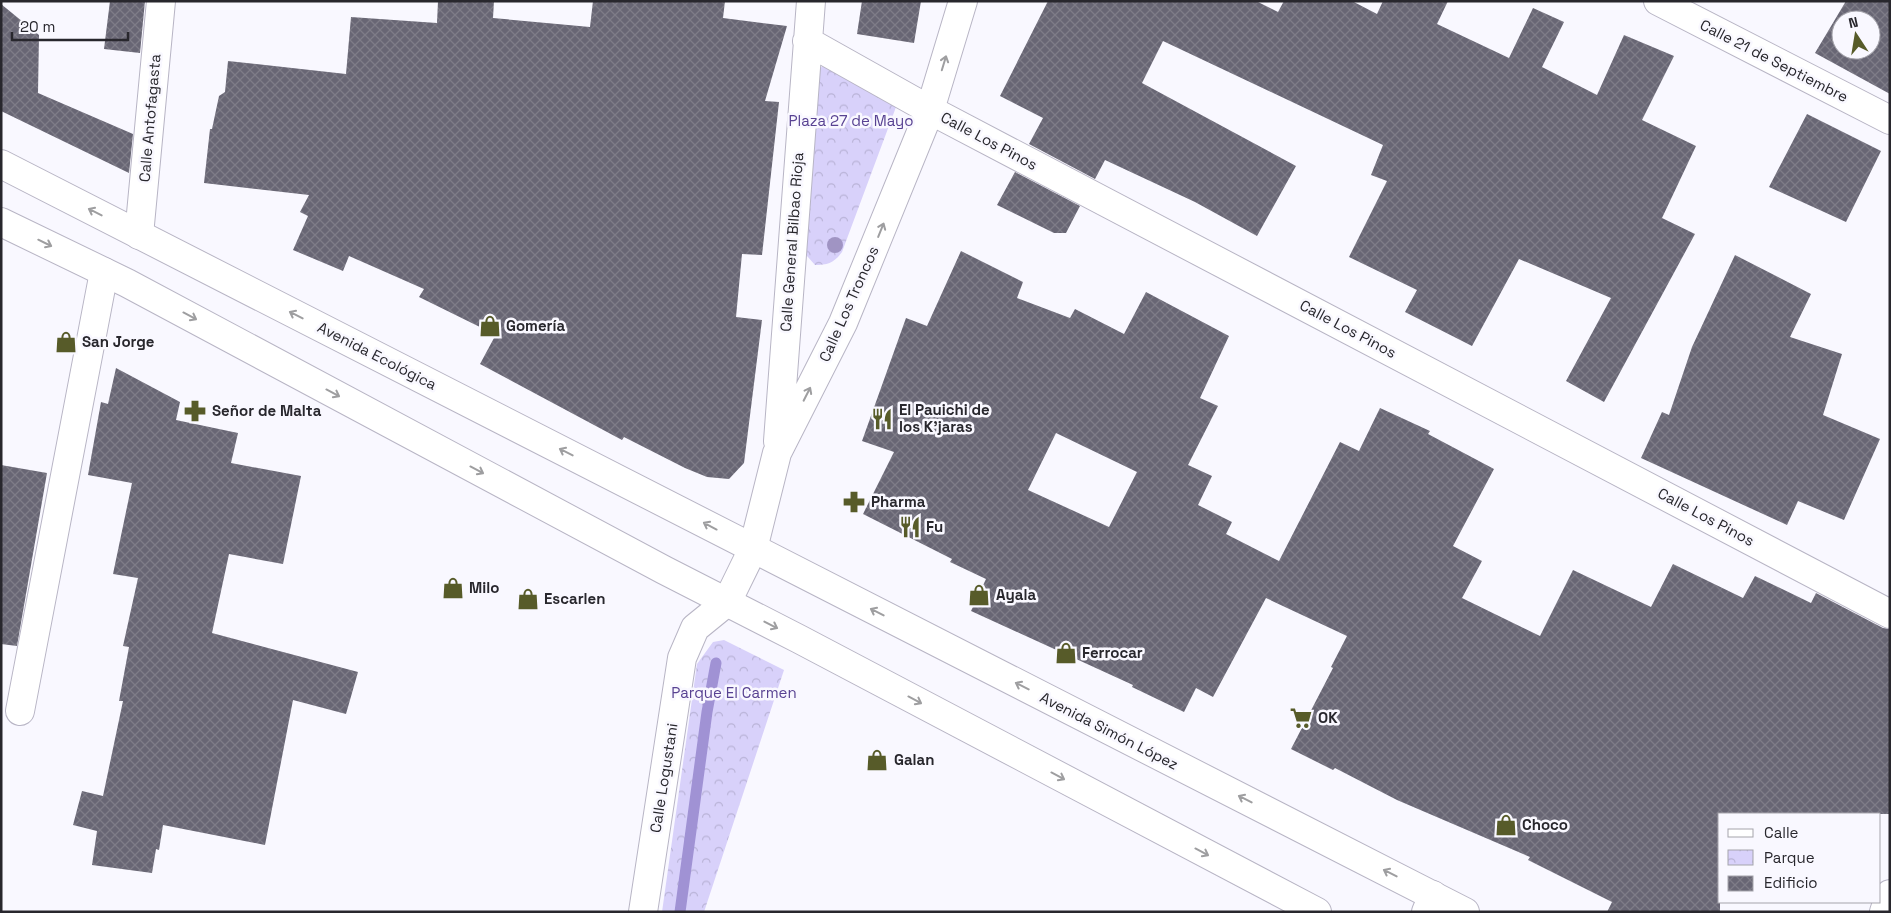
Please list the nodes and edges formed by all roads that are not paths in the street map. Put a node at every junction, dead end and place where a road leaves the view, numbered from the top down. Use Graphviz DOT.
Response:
graph roads {
  1 [pos="161,1"];
  2 [pos="811,1"];
  3 [pos="963,1"];
  4 [pos="1658,1"];
  5 [pos="807,40"];
  6 [pos="930,110"];
  7 [pos="1890,120"];
  8 [pos="1,164"];
  9 [pos="1,222"];
  10 [pos="139,235"];
  11 [pos="104,272"];
  12 [pos="777,453"];
  13 [pos="753,549"];
  14 [pos="727,602"];
  15 [pos="1890,614"];
  16 [pos="20,711"];
  17 [pos="1890,894"];
  18 [pos="1430,903"];
  19 [pos="643,912"];
  20 [pos="1317,912"];
  21 [pos="1465,912"];
  22 [pos="1884,912"];
  1 -- 10 [label="street, Calle Antofagasta"];
  2 -- 5 [label="street, Calle General Bilbao Rioja"];
  6 -- 3 [label="street, Calle Los Troncos, one-way"];
  4 -- 7 [label="street, Calle 21 de Septiembre"];
  5 -- 6 [label="street, Calle Los Pinos"];
  5 -- 12 [label="street, Calle General Bilbao Rioja"];
  12 -- 6 [label="street, Calle Los Troncos, one-way"];
  6 -- 15 [label="street, Calle Los Pinos"];
  10 -- 8 [label="street, Avenida Ecológica, one-way"];
  9 -- 11 [label="street, one-way"];
  13 -- 10 [label="street, Avenida Ecológica, one-way"];
  11 -- 14 [label="street, one-way"];
  11 -- 16 [label="street"];
  12 -- 13 [label="street, Calle Los Troncos"];
  13 -- 14 [label="street, Calle Los Troncos"];
  18 -- 13 [label="street, Avenida Simón López, one-way"];
  14 -- 19 [label="street, Calle Logustani"];
  14 -- 20 [label="street, one-way"];
  17 -- 22 [label="street"];
  18 -- 21 [label="street, Avenida Simón López"];
}
